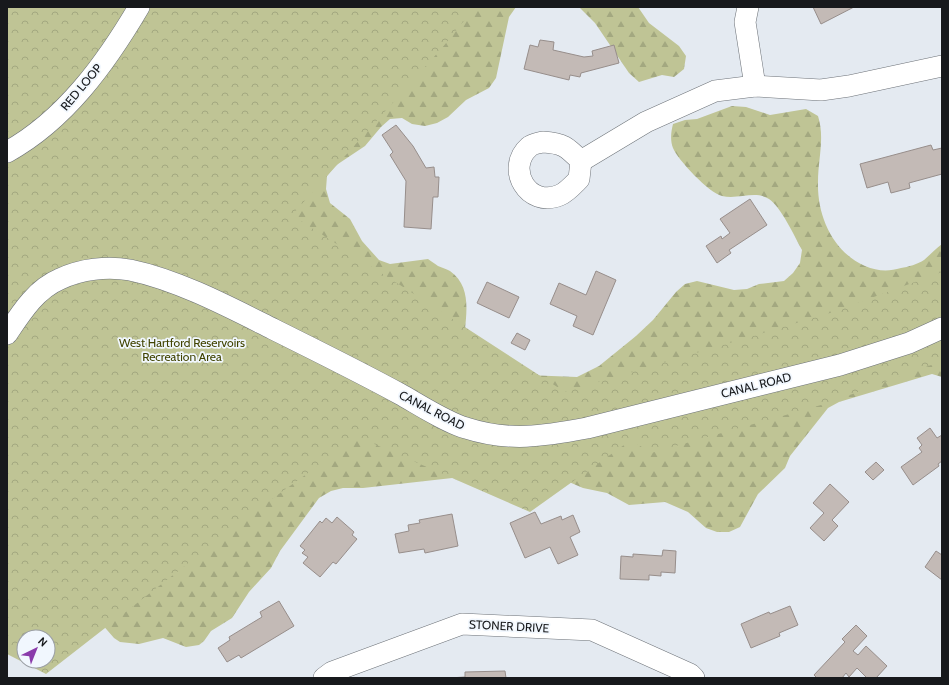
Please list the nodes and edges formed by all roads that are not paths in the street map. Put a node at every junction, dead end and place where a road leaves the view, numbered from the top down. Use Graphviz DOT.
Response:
graph roads {
  1 [pos="139,7"];
  2 [pos="748,7"];
  3 [pos="942,66"];
  4 [pos="755,86"];
  5 [pos="7,152"];
  6 [pos="581,161"];
  7 [pos="942,328"];
  8 [pos="7,334"];
  9 [pos="324,678"];
  10 [pos="694,678"];
  1 -- 5 [label="street, RED LOOP"];
  2 -- 4 [label="street"];
  3 -- 4 [label="street"];
  4 -- 6 [label="street"];
  7 -- 8 [label="street, CANAL ROAD"];
  9 -- 10 [label="street, STONER DRIVE"];
}
